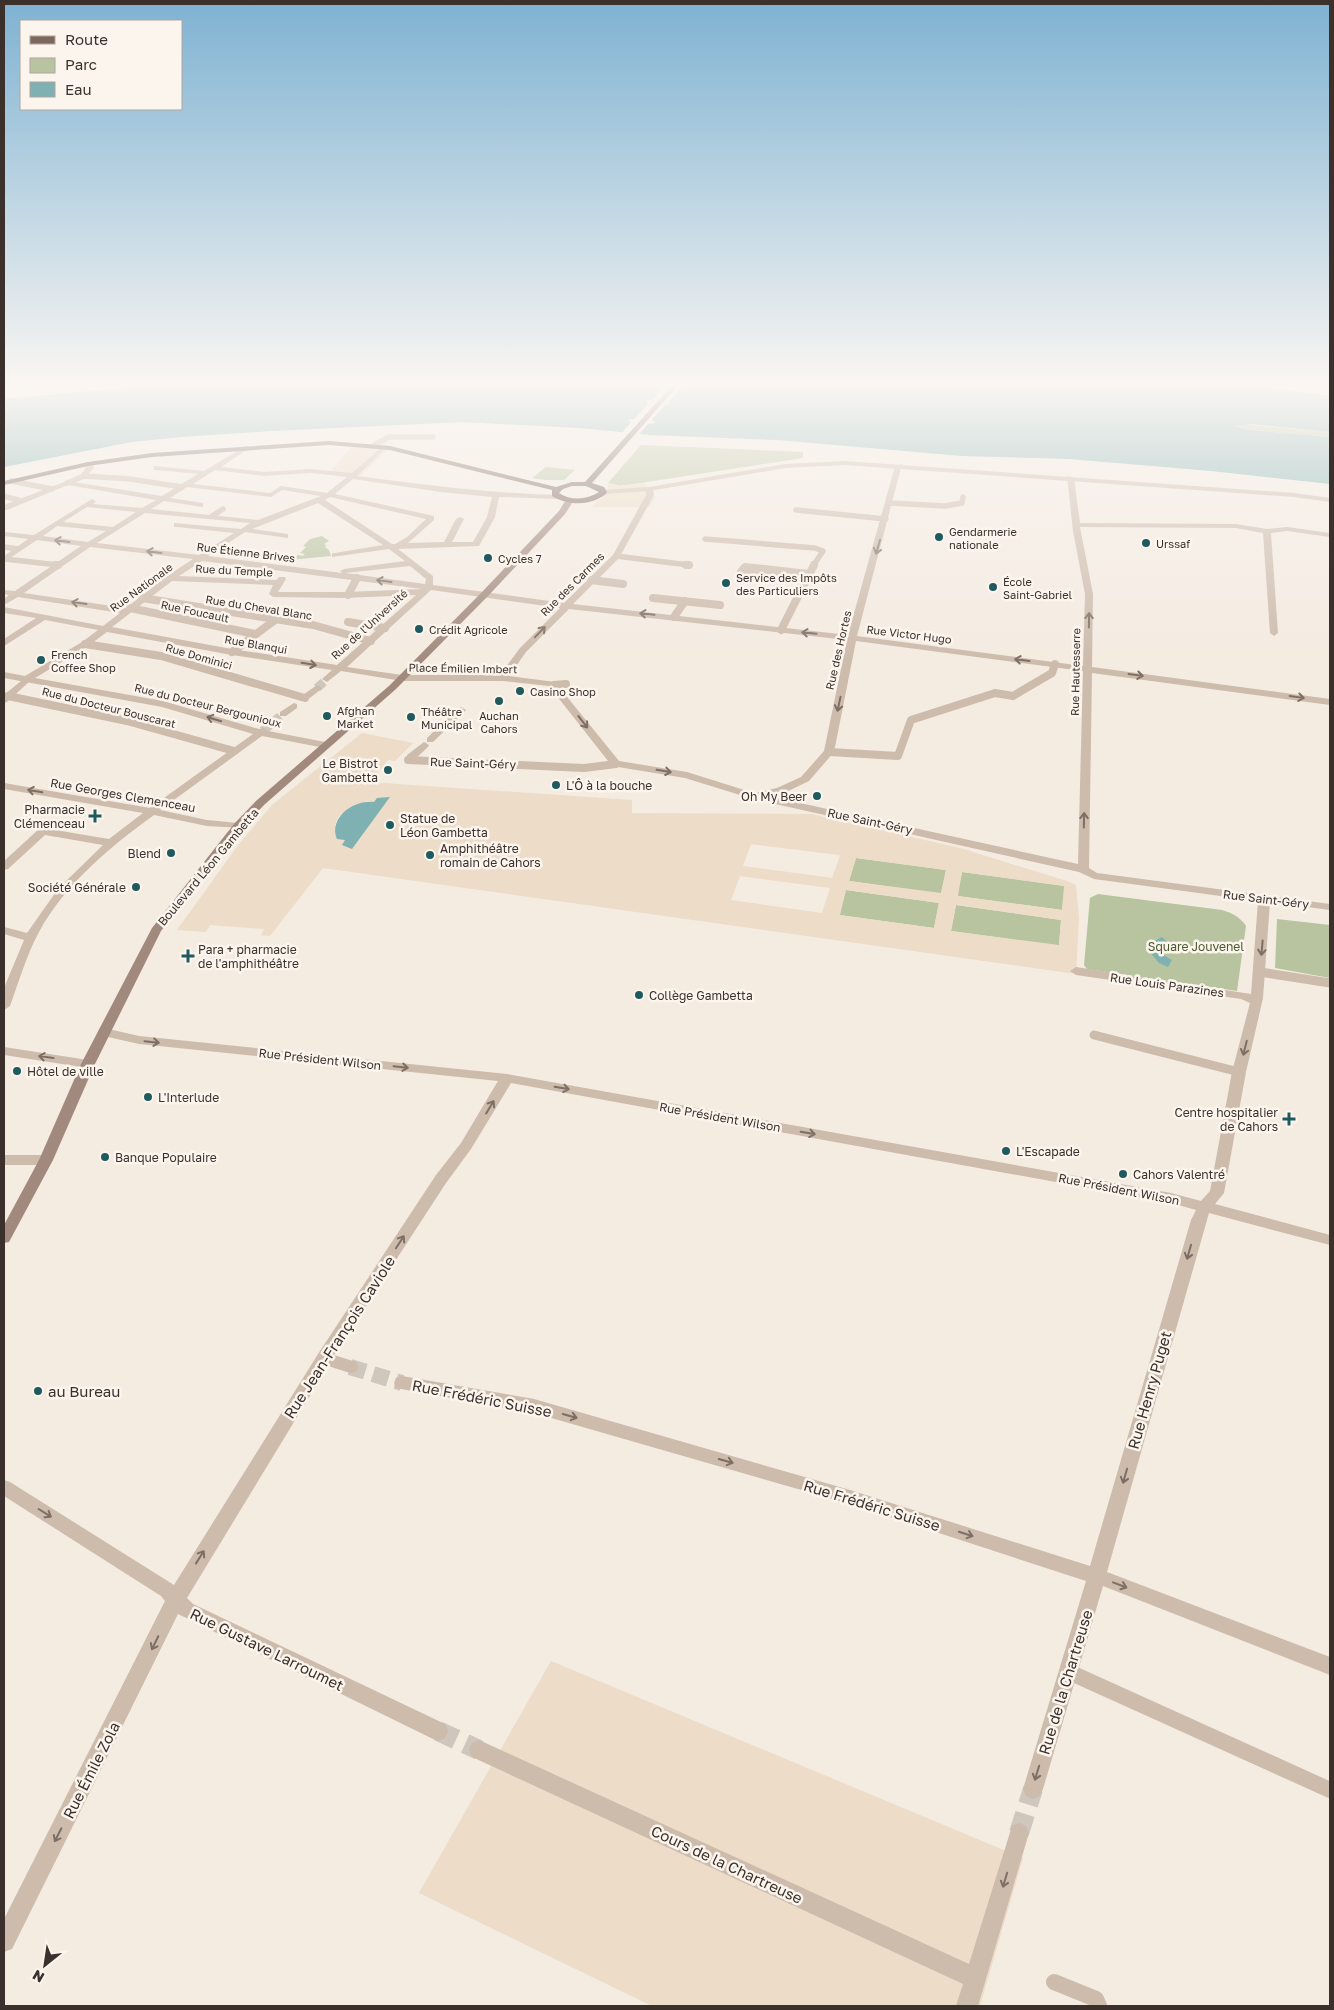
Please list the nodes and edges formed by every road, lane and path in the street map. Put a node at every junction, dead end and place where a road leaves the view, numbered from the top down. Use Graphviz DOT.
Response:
graph roads {
  1 [pos="35,476"];
  2 [pos="84,476"];
  3 [pos="200,476"];
  4 [pos="352,476"];
  5 [pos="492,476"];
  6 [pos="594,476"];
  7 [pos="727,476"];
  8 [pos="897,476"];
  9 [pos="1039,476"];
  10 [pos="1070,478"];
  11 [pos="7,482"];
  12 [pos="67,484"];
  13 [pos="587,484"];
  14 [pos="184,486"];
  15 [pos="52,489"];
  16 [pos="649,489"];
  17 [pos="112,492"];
  18 [pos="603,492"];
  19 [pos="557,493"];
  20 [pos="171,494"];
  21 [pos="329,495"];
  22 [pos="496,495"];
  23 [pos="4,496"];
  24 [pos="964,497"];
  25 [pos="161,500"];
  26 [pos="320,500"];
  27 [pos="570,500"];
  28 [pos="1330,500"];
  29 [pos="21,501"];
  30 [pos="890,503"];
  31 [pos="85,505"];
  32 [pos="4,508"];
  33 [pos="223,509"];
  34 [pos="146,510"];
  35 [pos="796,510"];
  36 [pos="212,516"];
  37 [pos="460,519"];
  38 [pos="886,519"];
  39 [pos="259,522"];
  40 [pos="55,524"];
  41 [pos="177,525"];
  42 [pos="1077,525"];
  43 [pos="114,529"];
  44 [pos="243,530"];
  45 [pos="1267,531"];
  46 [pos="4,534"];
  47 [pos="1330,535"];
  48 [pos="286,536"];
  49 [pos="35,538"];
  50 [pos="705,539"];
  51 [pos="89,544"];
  52 [pos="448,544"];
  53 [pos="471,544"];
  54 [pos="4,547"];
  55 [pos="393,547"];
  56 [pos="18,549"];
  57 [pos="334,555"];
  58 [pos="467,555"];
  59 [pos="616,556"];
  60 [pos="202,558"];
  61 [pos="4,559"];
  62 [pos="412,563"];
  63 [pos="58,565"];
  64 [pos="689,565"];
  65 [pos="290,569"];
  66 [pos="324,573"];
  67 [pos="807,576"];
  68 [pos="170,578"];
  69 [pos="357,578"];
  70 [pos="591,580"];
  71 [pos="278,583"];
  72 [pos="623,584"];
  73 [pos="426,590"];
  74 [pos="4,592"];
  75 [pos="19,592"];
  76 [pos="485,594"];
  77 [pos="348,595"];
  78 [pos="142,598"];
  79 [pos="653,598"];
  80 [pos="685,601"];
  81 [pos="4,603"];
  82 [pos="720,605"];
  83 [pos="566,606"];
  84 [pos="128,609"];
  85 [pos="4,610"];
  86 [pos="44,617"];
  87 [pos="674,617"];
  88 [pos="275,620"];
  89 [pos="348,622"];
  90 [pos="106,627"];
  91 [pos="385,628"];
  92 [pos="781,630"];
  93 [pos="1274,633"];
  94 [pos="255,634"];
  95 [pos="852,638"];
  96 [pos="371,641"];
  97 [pos="4,643"];
  98 [pos="86,644"];
  99 [pos="232,652"];
  100 [pos="1055,664"];
  101 [pos="1088,668"];
  102 [pos="337,669"];
  103 [pos="4,675"];
  104 [pos="27,678"];
  105 [pos="402,678"];
  106 [pos="503,678"];
  107 [pos="327,679"];
  108 [pos="566,684"];
  109 [pos="553,685"];
  110 [pos="317,688"];
  111 [pos="6,698"];
  112 [pos="304,699"];
  113 [pos="1330,702"];
  114 [pos="294,706"];
  115 [pos="462,710"];
  116 [pos="283,714"];
  117 [pos="262,732"];
  118 [pos="325,745"];
  119 [pos="234,752"];
  120 [pos="829,752"];
  121 [pos="410,759"];
  122 [pos="616,764"];
  123 [pos="9,787"];
  124 [pos="753,796"];
  125 [pos="4,797"];
  126 [pos="150,811"];
  127 [pos="238,826"];
  128 [pos="112,843"];
  129 [pos="4,867"];
  130 [pos="1083,869"];
  131 [pos="1264,900"];
  132 [pos="1330,907"];
  133 [pos="4,930"];
  134 [pos="31,938"];
  135 [pos="1076,971"];
  136 [pos="1260,972"];
  137 [pos="1330,983"];
  138 [pos="1256,1001"];
  139 [pos="4,1006"];
  140 [pos="104,1032"];
  141 [pos="1094,1034"];
  142 [pos="4,1051"];
  143 [pos="88,1064"];
  144 [pos="1239,1072"];
  145 [pos="507,1078"];
  146 [pos="4,1160"];
  147 [pos="46,1160"];
  148 [pos="1205,1206"];
  149 [pos="4,1238"];
  150 [pos="1330,1240"];
  151 [pos="324,1358"];
  152 [pos="350,1367"];
  153 [pos="402,1383"];
  154 [pos="4,1487"];
  155 [pos="1096,1576"];
  156 [pos="176,1599"];
  157 [pos="1330,1666"];
  158 [pos="1069,1672"];
  159 [pos="438,1732"];
  160 [pos="479,1750"];
  161 [pos="1032,1789"];
  162 [pos="1330,1790"];
  163 [pos="1019,1833"];
  164 [pos="4,1941"];
  165 [pos="975,1978"];
  166 [pos="1054,1982"];
  167 [pos="967,2006"];
  168 [pos="1099,2006"];
  1 -- 11 [label="main road"];
  2 -- 12 [label="lane"];
  2 -- 14 [label="lane"];
  3 -- 14 [label="street"];
  4 -- 21 [label="street, Rue Nationale"];
  4 -- 22 [label="street"];
  5 -- 19 [label="main road"];
  6 -- 13 [label="main road"];
  7 -- 16 [label="street"];
  8 -- 30 [label="street, Rue des Hortes"];
  9 -- 10 [label="street"];
  10 -- 28 [label="street"];
  10 -- 42 [label="street, Rue Hautesserre"];
  11 -- 15 [label="lane"];
  12 -- 15 [label="street"];
  12 -- 17 [label="street"];
  13 -- 18 [label="main road"];
  13 -- 19 [label="main road"];
  14 -- 20 [label="street"];
  14 -- 21 [label="street"];
  15 -- 29 [label="street"];
  16 -- 18 [label="street"];
  16 -- 59 [label="street, Rue des Carmes"];
  17 -- 25 [label="street"];
  17 -- 31 [label="street"];
  18 -- 27 [label="main road"];
  19 -- 22 [label="street"];
  19 -- 27 [label="main road"];
  20 -- 25 [label="street"];
  20 -- 25 [label="street"];
  21 -- 26 [label="street, Rue Nationale"];
  21 -- 55 [label="street"];
  22 -- 53 [label="street"];
  23 -- 29 [label="lane"];
  24 -- 30 [label="lane"];
  25 -- 34 [label="street"];
  26 -- 39 [label="street, Rue Nationale"];
  26 -- 55 [label="street"];
  27 -- 76 [label="main road, Boulevard Léon Gambetta"];
  29 -- 32 [label="street"];
  30 -- 38 [label="street, Rue des Hortes"];
  31 -- 34 [label="street"];
  31 -- 40 [label="street"];
  33 -- 36 [label="lane"];
  34 -- 36 [label="street"];
  34 -- 43 [label="street"];
  35 -- 38 [label="lane"];
  36 -- 39 [label="street"];
  37 -- 52 [label="street"];
  38 -- 95 [label="street, Rue des Hortes, one-way"];
  39 -- 44 [label="street, Rue Nationale"];
  40 -- 43 [label="street"];
  40 -- 49 [label="street"];
  41 -- 44 [label="street"];
  42 -- 45 [label="street"];
  101 -- 42 [label="street, Rue Hautesserre, one-way"];
  43 -- 51 [label="street"];
  44 -- 48 [label="street"];
  44 -- 60 [label="street, Rue Nationale"];
  45 -- 47 [label="street"];
  45 -- 93 [label="street"];
  46 -- 49 [label="street, Rue Étienne Brives"];
  51 -- 49 [label="street, Rue Étienne Brives, one-way"];
  49 -- 56 [label="street"];
  50 -- 67 [label="lane"];
  60 -- 51 [label="street, Rue Étienne Brives, one-way"];
  51 -- 63 [label="street"];
  52 -- 53 [label="street"];
  52 -- 55 [label="street"];
  53 -- 58 [label="street"];
  54 -- 56 [label="lane"];
  55 -- 57 [label="street"];
  55 -- 62 [label="street"];
  56 -- 61 [label="street"];
  59 -- 64 [label="lane"];
  59 -- 70 [label="street, Rue des Carmes"];
  60 -- 65 [label="street, Rue Étienne Brives"];
  60 -- 68 [label="street, Rue Nationale"];
  61 -- 63 [label="lane"];
  62 -- 66 [label="street"];
  62 -- 73 [label="street"];
  63 -- 75 [label="street"];
  65 -- 66 [label="street, Rue Étienne Brives"];
  65 -- 71 [label="street, Rue du Temple"];
  66 -- 69 [label="street, Rue Étienne Brives"];
  67 -- 67 [label="lane"];
  67 -- 92 [label="lane"];
  68 -- 71 [label="street, Rue du Temple"];
  68 -- 78 [label="street, Rue Nationale"];
  73 -- 69 [label="street, Rue Étienne Brives, one-way"];
  69 -- 77 [label="lane"];
  70 -- 72 [label="lane"];
  70 -- 83 [label="street, Rue des Carmes"];
  71 -- 77 [label="street"];
  73 -- 76 [label="street, Rue Étienne Brives"];
  73 -- 77 [label="street"];
  73 -- 91 [label="street, Rue de l'Université"];
  74 -- 75 [label="street"];
  75 -- 81 [label="street"];
  84 -- 75 [label="street, one-way"];
  76 -- 83 [label="street, Rue Victor Hugo"];
  76 -- 105 [label="main road, Boulevard Léon Gambetta"];
  78 -- 84 [label="street, Rue Nationale"];
  78 -- 88 [label="lane, Rue du Cheval Blanc"];
  79 -- 80 [label="lane"];
  80 -- 82 [label="lane"];
  80 -- 87 [label="lane"];
  87 -- 83 [label="street, Rue Victor Hugo, one-way"];
  106 -- 83 [label="street, Rue des Carmes, one-way"];
  84 -- 90 [label="street, Rue Nationale"];
  84 -- 94 [label="lane, Rue Foucault"];
  85 -- 86 [label="street, Rue Blanqui"];
  86 -- 90 [label="street, Rue Blanqui"];
  86 -- 97 [label="street"];
  87 -- 92 [label="street, Rue Victor Hugo"];
  88 -- 94 [label="lane"];
  88 -- 96 [label="lane, Rue du Cheval Blanc"];
  89 -- 91 [label="lane"];
  90 -- 98 [label="street, Rue Nationale"];
  90 -- 99 [label="street, Rue Blanqui"];
  91 -- 96 [label="street, Rue de l'Université"];
  95 -- 92 [label="street, Rue Victor Hugo, one-way"];
  94 -- 99 [label="lane"];
  100 -- 95 [label="street, Rue Victor Hugo, one-way"];
  95 -- 120 [label="street, Rue des Hortes, one-way"];
  96 -- 102 [label="street, Rue de l'Université"];
  98 -- 104 [label="street, Rue Nationale"];
  98 -- 112 [label="lane, Rue Dominici"];
  99 -- 102 [label="street, Rue Blanqui, one-way"];
  100 -- 101 [label="street, Rue Victor Hugo"];
  100 -- 120 [label="lane"];
  101 -- 113 [label="street, Rue Victor Hugo, one-way"];
  130 -- 101 [label="street, Rue Hautesserre, one-way"];
  102 -- 105 [label="street, Rue Blanqui"];
  102 -- 107 [label="street, Rue de l'Université"];
  103 -- 104 [label="street, Rue du Docteur Bergounioux"];
  104 -- 111 [label="street, Rue Nationale"];
  117 -- 104 [label="street, Rue du Docteur Bergounioux, one-way"];
  105 -- 106 [label="street, Place Émilien Imbert"];
  105 -- 118 [label="main road, Boulevard Léon Gambetta"];
  106 -- 109 [label="street, Place Émilien Imbert"];
  108 -- 109 [label="lane"];
  109 -- 122 [label="street, one-way"];
  110 -- 112 [label="street"];
  111 -- 119 [label="lane, Rue du Docteur Bouscarat"];
  114 -- 116 [label="street"];
  115 -- 121 [label="street"];
  117 -- 118 [label="street, Rue du Docteur Bergounioux"];
  117 -- 119 [label="street"];
  118 -- 127 [label="main road, Boulevard Léon Gambetta"];
  119 -- 126 [label="street"];
  120 -- 124 [label="street"];
  121 -- 122 [label="lane, Rue Saint-Géry"];
  122 -- 124 [label="street, Rue Saint-Géry, one-way"];
  123 -- 125 [label="street"];
  126 -- 123 [label="street, Rue Georges Clemenceau, one-way"];
  124 -- 130 [label="street, Rue Saint-Géry"];
  126 -- 127 [label="street, Rue Georges Clemenceau"];
  126 -- 128 [label="street"];
  127 -- 140 [label="main road, Boulevard Léon Gambetta"];
  128 -- 129 [label="street"];
  128 -- 134 [label="street"];
  130 -- 131 [label="street, Rue Saint-Géry"];
  131 -- 132 [label="street, Rue Saint-Géry"];
  131 -- 136 [label="street, Rue Henry Puget, one-way"];
  133 -- 134 [label="street"];
  134 -- 139 [label="street"];
  135 -- 138 [label="street, Rue Louis Parazines"];
  136 -- 137 [label="lane"];
  136 -- 138 [label="street, Rue Henry Puget"];
  138 -- 144 [label="street, Rue Henry Puget, one-way"];
  140 -- 143 [label="main road, Boulevard Léon Gambetta"];
  140 -- 145 [label="street, Rue Président Wilson, one-way"];
  141 -- 144 [label="lane"];
  143 -- 142 [label="street, one-way"];
  143 -- 147 [label="main road, Boulevard Léon Gambetta"];
  144 -- 148 [label="street, Rue Henry Puget"];
  145 -- 148 [label="street, Rue Président Wilson, one-way"];
  151 -- 145 [label="street, Rue Jean-François Caviole, one-way"];
  146 -- 147 [label="street"];
  147 -- 149 [label="main road, Boulevard Léon Gambetta"];
  148 -- 150 [label="street, Rue Président Wilson"];
  148 -- 155 [label="street, Rue Henry Puget, one-way"];
  151 -- 152 [label="street"];
  156 -- 151 [label="street, Rue Jean-François Caviole, one-way"];
  153 -- 155 [label="street, Rue Frédéric Suisse, one-way"];
  154 -- 156 [label="street, Rue Gustave Larroumet, one-way"];
  155 -- 157 [label="street, Rue Frédéric Suisse, one-way"];
  155 -- 158 [label="street, Rue de la Chartreuse"];
  156 -- 159 [label="street, Rue Gustave Larroumet"];
  156 -- 164 [label="street, Rue Émile Zola, one-way"];
  158 -- 161 [label="street, Rue de la Chartreuse, one-way"];
  158 -- 162 [label="lane"];
  160 -- 165 [label="street, Cours de la Chartreuse"];
  163 -- 165 [label="street, one-way"];
  165 -- 167 [label="street"];
  166 -- 168 [label="lane"];
}
